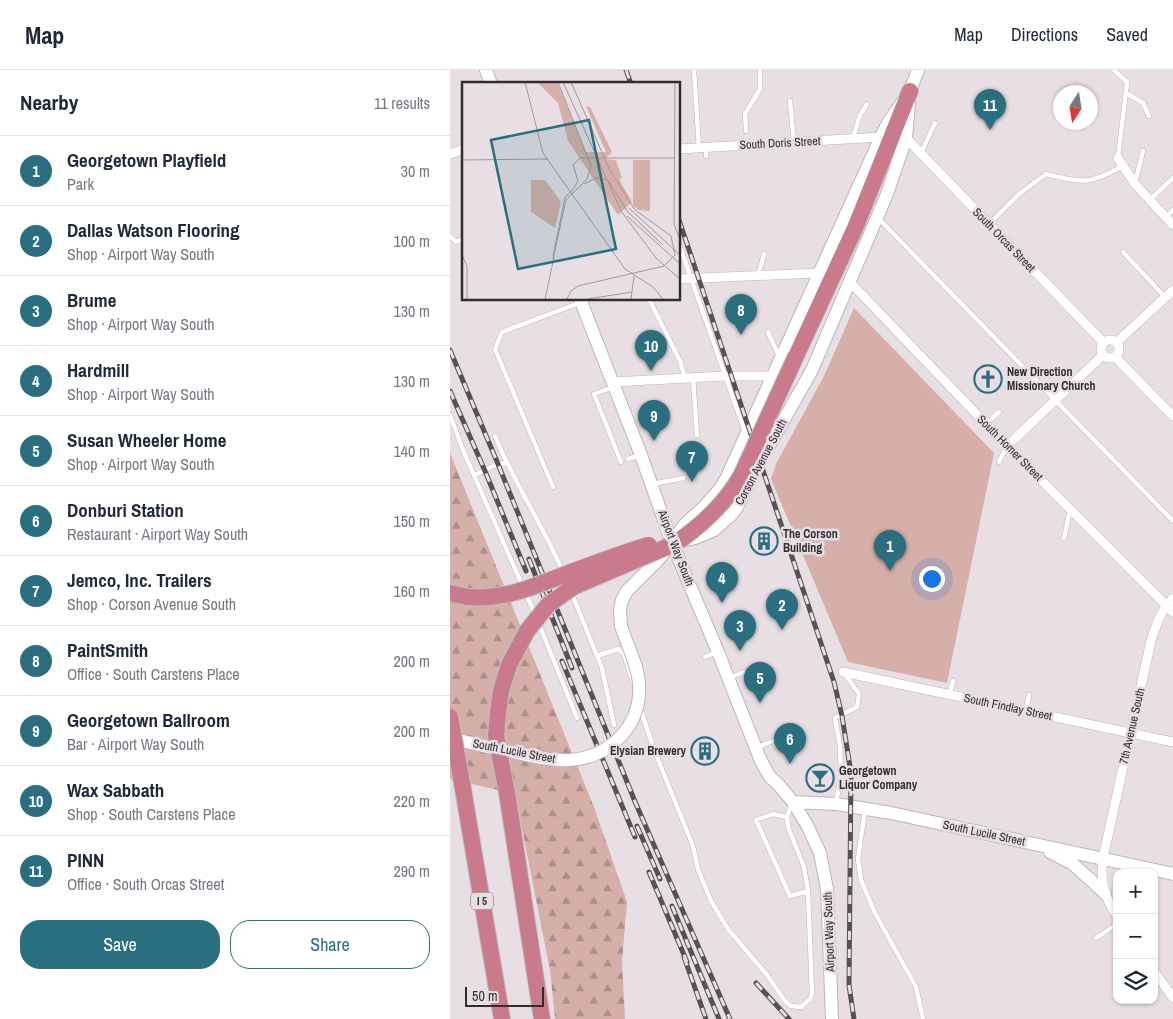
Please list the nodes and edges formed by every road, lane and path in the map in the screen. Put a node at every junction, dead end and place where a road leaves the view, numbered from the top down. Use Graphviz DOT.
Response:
graph roads {
  1 [pos="486,70"];
  2 [pos="694,70"];
  3 [pos="760,70"];
  4 [pos="918,70"];
  5 [pos="1114,70"];
  6 [pos="490,82"];
  7 [pos="910,91"];
  8 [pos="1126,93"];
  9 [pos="790,101"];
  10 [pos="867,104"];
  11 [pos="1149,116"];
  12 [pos="935,122"];
  13 [pos="746,131"];
  14 [pos="881,137"];
  15 [pos="906,138"];
  16 [pos="853,139"];
  17 [pos="794,142"];
  18 [pos="680,149"];
  19 [pos="462,150"];
  20 [pos="704,151"];
  21 [pos="1142,151"];
  22 [pos="450,154"];
  23 [pos="920,154"];
  24 [pos="1118,158"];
  25 [pos="1123,166"];
  26 [pos="1173,178"];
  27 [pos="1135,184"];
  28 [pos="1149,201"];
  29 [pos="1173,210"];
  30 [pos="877,217"];
  31 [pos="1165,218"];
  32 [pos="988,224"];
  33 [pos="1173,226"];
  34 [pos="450,236"];
  35 [pos="462,239"];
  36 [pos="680,247"];
  37 [pos="1123,252"];
  38 [pos="764,254"];
  39 [pos="818,273"];
  40 [pos="758,276"];
  41 [pos="690,278"];
  42 [pos="680,279"];
  43 [pos="850,282"];
  44 [pos="1173,290"];
  45 [pos="1165,297"];
  46 [pos="581,300"];
  47 [pos="650,300"];
  48 [pos="768,332"];
  49 [pos="1103,342"];
  50 [pos="1117,342"];
  51 [pos="1103,356"];
  52 [pos="1115,357"];
  53 [pos="781,360"];
  54 [pos="724,376"];
  55 [pos="773,376"];
  56 [pos="689,378"];
  57 [pos="614,384"];
  58 [pos="1055,401"];
  59 [pos="759,406"];
  60 [pos="999,412"];
  61 [pos="450,415"];
  62 [pos="1173,416"];
  63 [pos="785,417"];
  64 [pos="986,424"];
  65 [pos="697,435"];
  66 [pos="495,436"];
  67 [pos="746,436"];
  68 [pos="1008,446"];
  69 [pos="641,455"];
  70 [pos="628,459"];
  71 [pos="621,462"];
  72 [pos="999,462"];
  73 [pos="506,463"];
  74 [pos="475,475"];
  75 [pos="683,478"];
  76 [pos="652,484"];
  77 [pos="553,487"];
  78 [pos="1070,509"];
  79 [pos="1173,521"];
  80 [pos="691,533"];
  81 [pos="1064,538"];
  82 [pos="672,543"];
  83 [pos="565,578"];
  84 [pos="569,587"];
  85 [pos="450,593"];
  86 [pos="1171,605"];
  87 [pos="718,652"];
  88 [pos="597,656"];
  89 [pos="705,657"];
  90 [pos="744,672"];
  91 [pos="843,672"];
  92 [pos="728,678"];
  93 [pos="953,681"];
  94 [pos="950,695"];
  95 [pos="1029,695"];
  96 [pos="1026,711"];
  97 [pos="450,717"];
  98 [pos="577,718"];
  99 [pos="614,725"];
  100 [pos="1131,733"];
  101 [pos="450,738"];
  102 [pos="773,741"];
  103 [pos="1173,742"];
  104 [pos="756,748"];
  105 [pos="793,802"];
  106 [pos="836,804"];
  107 [pos="866,809"];
  108 [pos="786,817"];
  109 [pos="1025,842"];
  110 [pos="1103,858"];
  111 [pos="1173,874"];
  112 [pos="808,891"];
  113 [pos="1105,893"];
  114 [pos="1116,914"];
  115 [pos="1113,927"];
  116 [pos="1096,938"];
  117 [pos="1158,976"];
  118 [pos="1172,995"];
  119 [pos="502,1019"];
  120 [pos="542,1019"];
  121 [pos="832,1019"];
  122 [pos="923,1019"];
  1 -- 6 [label="main road"];
  2 -- 20 [label="lane"];
  3 -- 13 [label="lane"];
  4 -- 7 [label="main road, Corson Avenue South"];
  5 -- 8 [label="lane"];
  7 -- 14 [label="main road, Corson Avenue South"];
  7 -- 15 [label="main road, Corson Avenue South"];
  7 -- 80 [label="highway, bridge"];
  8 -- 11 [label="lane"];
  8 -- 24 [label="lane"];
  9 -- 17 [label="lane"];
  10 -- 16 [label="lane"];
  12 -- 23 [label="lane"];
  14 -- 16 [label="street, South Doris Street"];
  14 -- 39 [label="main road, Corson Avenue South"];
  15 -- 23 [label="street, South Orcas Street"];
  15 -- 30 [label="main road, Corson Avenue South"];
  16 -- 17 [label="street, South Doris Street"];
  17 -- 20 [label="street, South Doris Street"];
  18 -- 20 [label="street, South Doris Street"];
  19 -- 22 [label="street"];
  21 -- 27 [label="lane"];
  23 -- 32 [label="street, South Orcas Street"];
  24 -- 25 [label="street"];
  25 -- 27 [label="street"];
  25 -- 32 [label="lane"];
  26 -- 28 [label="lane"];
  27 -- 28 [label="street"];
  28 -- 31 [label="street"];
  29 -- 31 [label="lane"];
  30 -- 43 [label="main road, Corson Avenue South"];
  30 -- 58 [label="lane"];
  31 -- 33 [label="street"];
  32 -- 49 [label="street, South Orcas Street"];
  34 -- 35 [label="lane"];
  36 -- 41 [label="lane"];
  37 -- 45 [label="lane"];
  38 -- 40 [label="lane"];
  39 -- 40 [label="street"];
  39 -- 53 [label="main road, Corson Avenue South"];
  40 -- 41 [label="street"];
  41 -- 42 [label="street"];
  41 -- 54 [label="lane"];
  43 -- 63 [label="main road, Corson Avenue South"];
  43 -- 64 [label="street, South Homer Street"];
  44 -- 45 [label="street"];
  45 -- 50 [label="street"];
  46 -- 57 [label="main road, Airport Way South"];
  46 -- 77 [label="lane"];
  47 -- 56 [label="lane"];
  48 -- 53 [label="lane"];
  49 -- 50 [label="street"];
  49 -- 51 [label="street"];
  50 -- 52 [label="street"];
  51 -- 52 [label="street"];
  51 -- 58 [label="street"];
  52 -- 62 [label="street"];
  53 -- 55 [label="main road, Corson Avenue South"];
  54 -- 55 [label="street"];
  54 -- 56 [label="street"];
  54 -- 67 [label="lane"];
  55 -- 59 [label="main road, Corson Avenue South"];
  56 -- 57 [label="street"];
  56 -- 65 [label="lane"];
  57 -- 69 [label="main road, Airport Way South"];
  57 -- 71 [label="lane"];
  58 -- 68 [label="street"];
  58 -- 79 [label="lane"];
  59 -- 63 [label="main road"];
  59 -- 67 [label="main road, Corson Avenue South"];
  60 -- 64 [label="lane"];
  61 -- 74 [label="lane"];
  63 -- 82 [label="main road, Corson Avenue South"];
  64 -- 68 [label="street, South Homer Street"];
  66 -- 73 [label="lane"];
  67 -- 82 [label="main road, Corson Avenue South"];
  68 -- 72 [label="lane"];
  68 -- 78 [label="street, South Homer Street"];
  69 -- 70 [label="lane"];
  69 -- 76 [label="main road, Airport Way South"];
  73 -- 74 [label="lane"];
  73 -- 83 [label="lane"];
  74 -- 98 [label="lane"];
  75 -- 76 [label="lane"];
  76 -- 82 [label="main road, Airport Way South"];
  78 -- 81 [label="lane"];
  78 -- 86 [label="street, South Homer Street"];
  80 -- 85 [label="highway, bridge"];
  80 -- 120 [label="highway, bridge"];
  82 -- 87 [label="main road, Airport Way South"];
  82 -- 101 [label="main road, South Lucile Street, bridge"];
  84 -- 88 [label="lane"];
  86 -- 100 [label="street, 7th Avenue South"];
  87 -- 89 [label="lane"];
  87 -- 92 [label="main road, Airport Way South"];
  88 -- 99 [label="lane"];
  88 -- 112 [label="lane"];
  90 -- 92 [label="lane"];
  91 -- 94 [label="street, South Findlay Street"];
  91 -- 106 [label="lane"];
  92 -- 104 [label="main road, Airport Way South"];
  93 -- 94 [label="lane"];
  94 -- 96 [label="street, South Findlay Street"];
  95 -- 96 [label="lane"];
  96 -- 100 [label="street, South Findlay Street"];
  97 -- 119 [label="highway, I 5, bridge"];
  100 -- 103 [label="street, South Findlay Street"];
  100 -- 110 [label="street, 7th Avenue South"];
  102 -- 104 [label="lane"];
  104 -- 105 [label="main road, Airport Way South"];
  105 -- 106 [label="main road, South Lucile Street"];
  105 -- 108 [label="lane"];
  105 -- 121 [label="main road, Airport Way South"];
  106 -- 107 [label="main road, South Lucile Street"];
  107 -- 109 [label="main road, South Lucile Street"];
  107 -- 122 [label="lane"];
  108 -- 112 [label="lane"];
  108 -- 112 [label="lane"];
  109 -- 110 [label="main road, South Lucile Street"];
  109 -- 113 [label="main road"];
  110 -- 111 [label="main road, South Lucile Street"];
  110 -- 113 [label="street, 7th Avenue South"];
  113 -- 114 [label="street"];
  115 -- 116 [label="lane"];
  117 -- 118 [label="street"];
}
